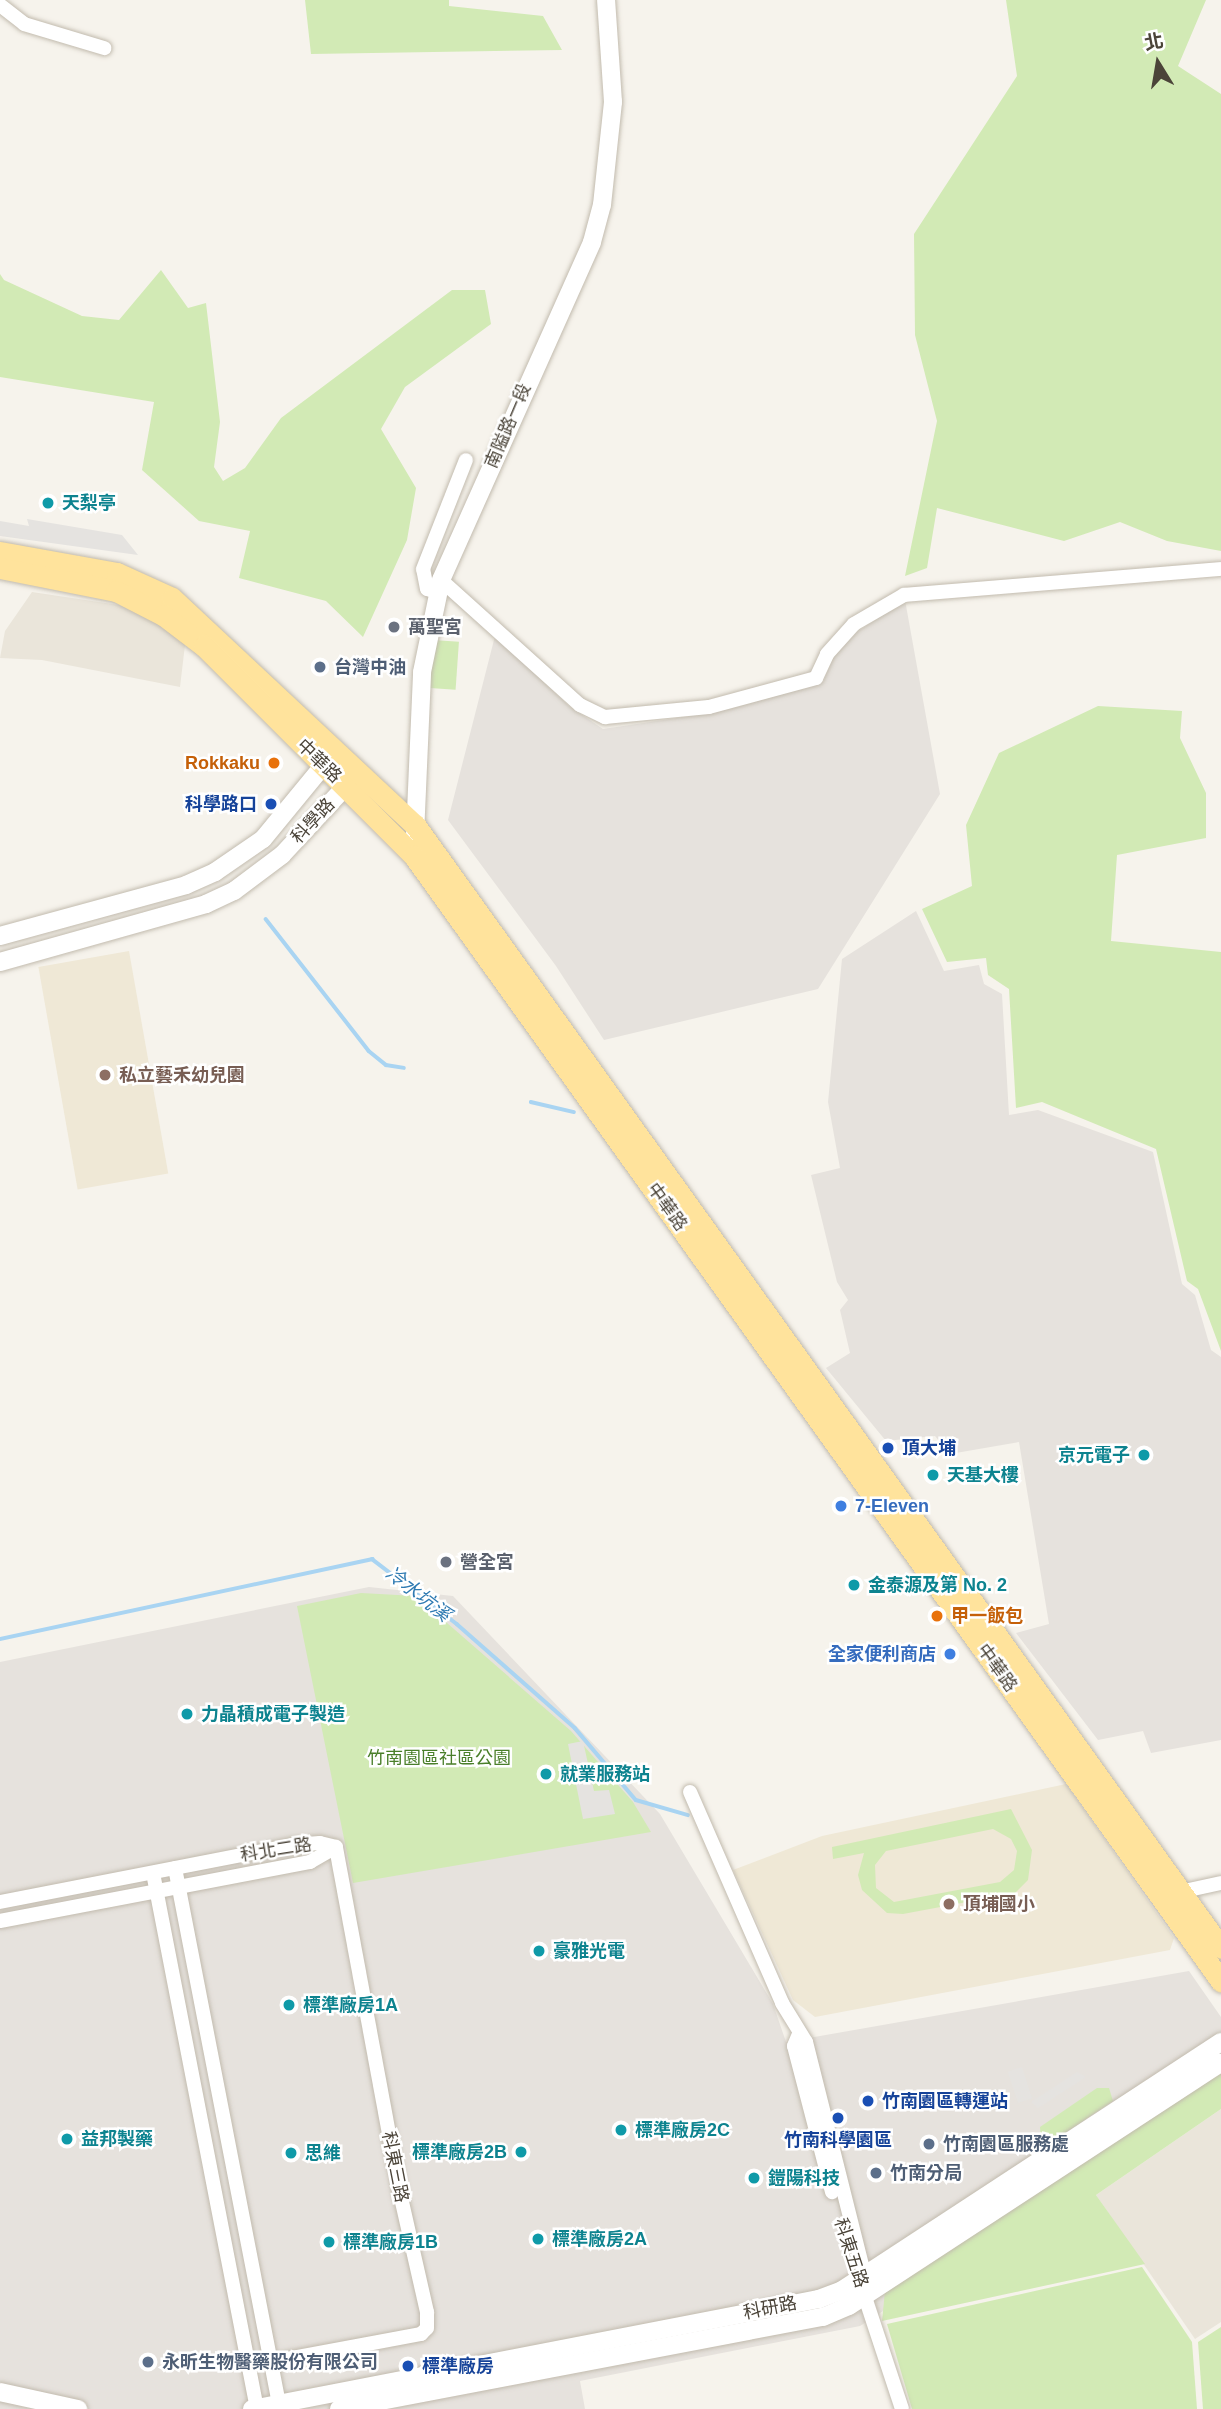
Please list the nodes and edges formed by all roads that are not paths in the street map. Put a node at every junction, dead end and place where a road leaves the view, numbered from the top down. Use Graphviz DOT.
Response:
graph roads {
  1 [pos="606,0"];
  2 [pos="0,5"];
  3 [pos="104,48"];
  4 [pos="466,460"];
  5 [pos="0,552"];
  6 [pos="0,568"];
  7 [pos="1221,569"];
  8 [pos="439,586"];
  9 [pos="348,760"];
  10 [pos="323,766"];
  11 [pos="346,786"];
  12 [pos="415,825"];
  13 [pos="414,856"];
  14 [pos="0,936"];
  15 [pos="0,962"];
  16 [pos="539,1014"];
  17 [pos="690,1792"];
  18 [pos="336,1847"];
  19 [pos="175,1868"];
  20 [pos="153,1872"];
  21 [pos="1221,1883"];
  22 [pos="179,1886"];
  23 [pos="156,1891"];
  24 [pos="1173,1896"];
  25 [pos="0,1902"];
  26 [pos="0,1921"];
  27 [pos="1221,1948"];
  28 [pos="1221,1982"];
  29 [pos="1221,2042"];
  30 [pos="1221,2063"];
  31 [pos="863,2283"];
  32 [pos="271,2362"];
  33 [pos="0,2392"];
  34 [pos="280,2406"];
  35 [pos="78,2409"];
  36 [pos="255,2409"];
  37 [pos="339,2409"];
  38 [pos="902,2409"];
  1 -- 8 [label="street, 南隘路一段"];
  2 -- 3 [label="street"];
  4 -- 8 [label="street"];
  5 -- 9 [label="main road, 中華路"];
  6 -- 10 [label="main road, 中華路"];
  7 -- 8 [label="street"];
  8 -- 12 [label="street, 南隘路一段"];
  9 -- 10 [label="street"];
  9 -- 11 [label="street, 科學路"];
  9 -- 12 [label="main road, 中華路"];
  10 -- 11 [label="main road, 中華路"];
  10 -- 14 [label="street, 科學路"];
  11 -- 13 [label="main road, 中華路"];
  11 -- 15 [label="street, 科學路"];
  12 -- 13 [label="street, 南隘路一段"];
  12 -- 16 [label="main road, 中華路"];
  13 -- 16 [label="main road, 中華路"];
  16 -- 24 [label="main road, 中華路"];
  17 -- 31 [label="street, 科東五路"];
  18 -- 19 [label="street, 科北二路"];
  18 -- 22 [label="street, 科北二路"];
  18 -- 32 [label="street, 科東三路"];
  19 -- 20 [label="street, 科北二路"];
  19 -- 22 [label="street"];
  20 -- 23 [label="street"];
  20 -- 25 [label="street, 科北二路"];
  21 -- 24 [label="street"];
  22 -- 23 [label="street, 科北二路"];
  22 -- 32 [label="street"];
  23 -- 26 [label="street, 科北二路"];
  23 -- 36 [label="street"];
  24 -- 27 [label="main road, 中華路"];
  24 -- 28 [label="main road, 中華路"];
  29 -- 31 [label="street, 科研路"];
  30 -- 31 [label="street, 科研路"];
  31 -- 34 [label="street, 科研路"];
  31 -- 37 [label="street, 科研路"];
  31 -- 38 [label="street, 科東五路"];
  32 -- 34 [label="street"];
  33 -- 35 [label="street"];
  34 -- 36 [label="street, 科研路"];
}
